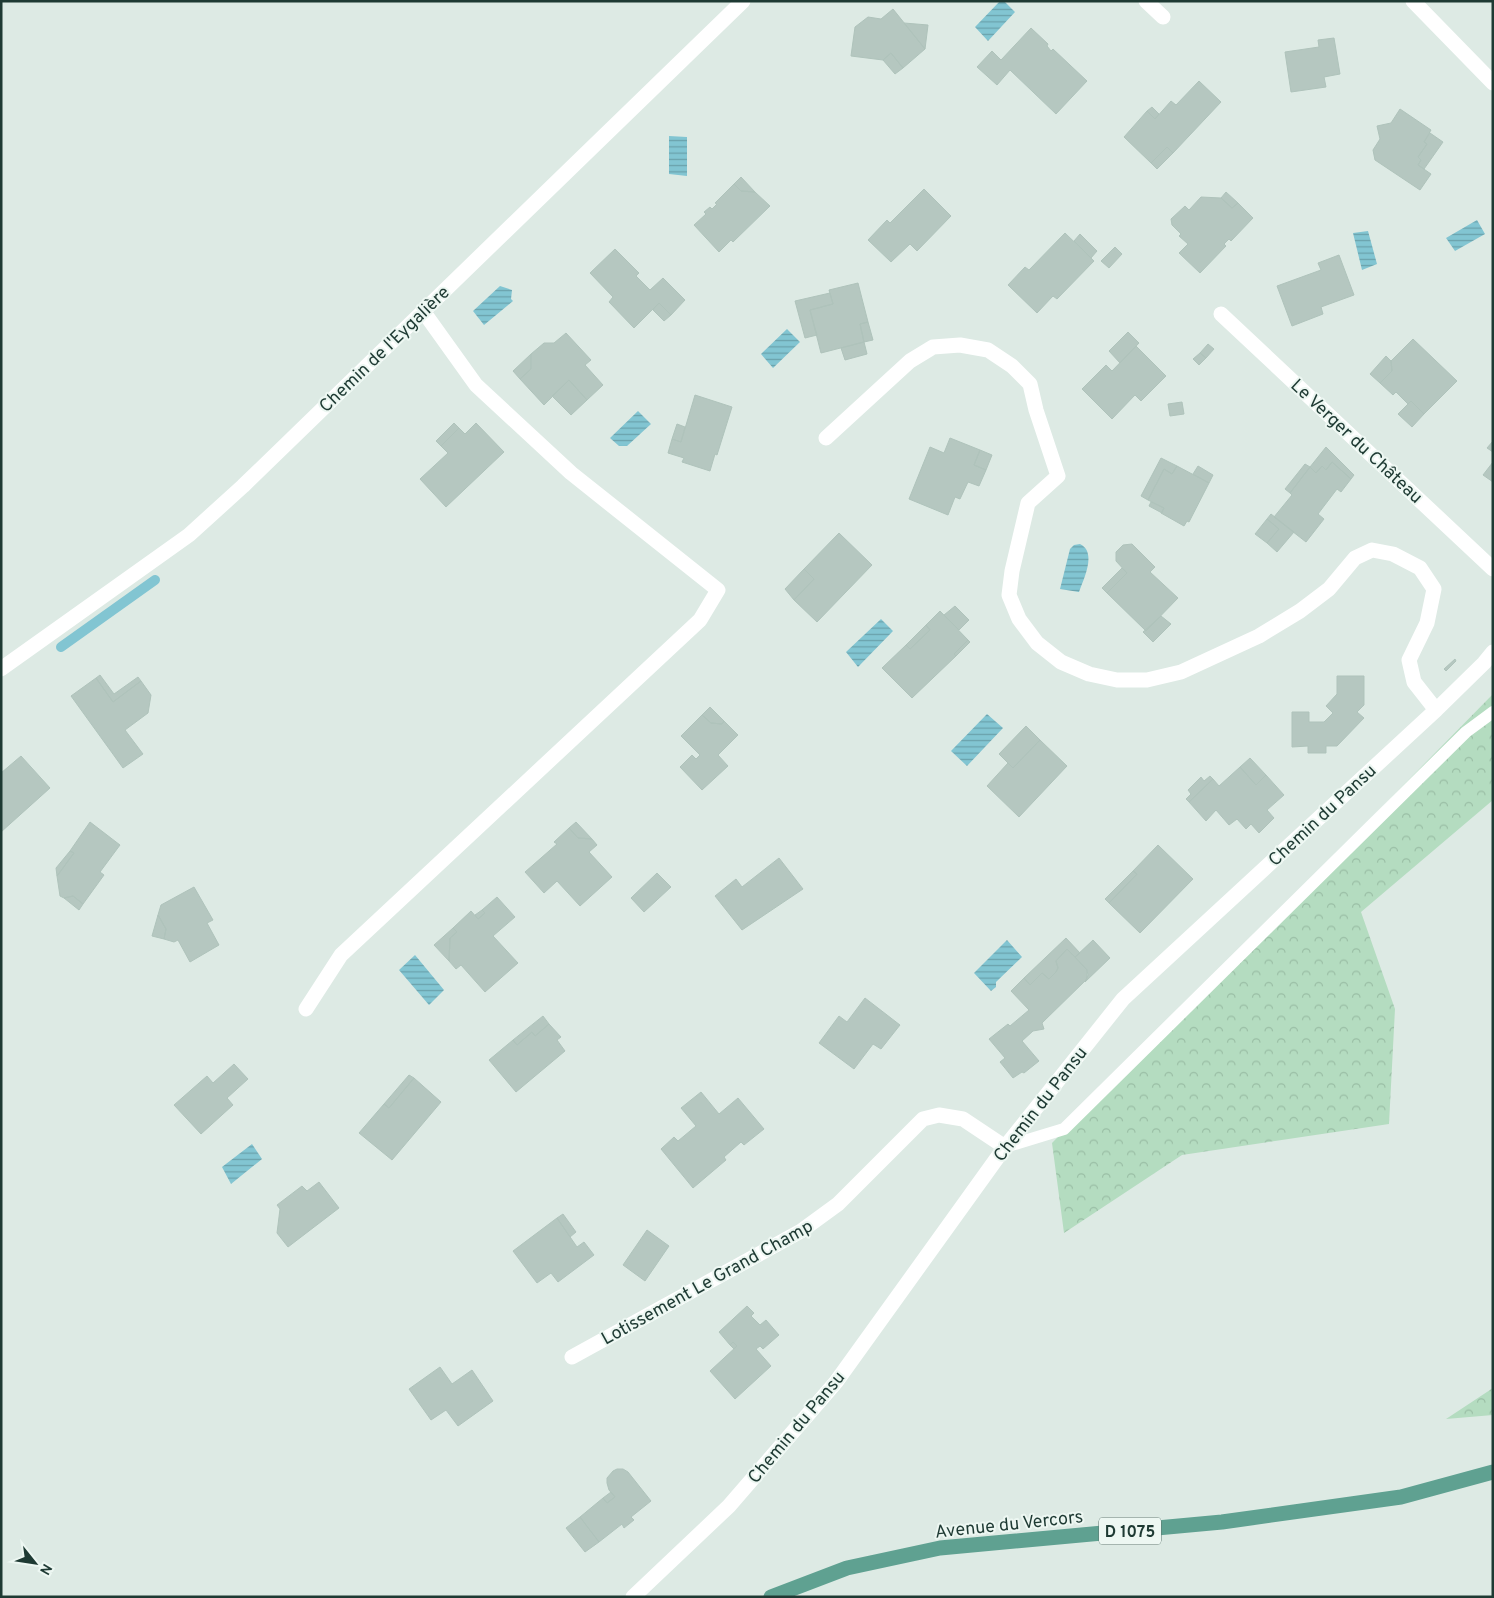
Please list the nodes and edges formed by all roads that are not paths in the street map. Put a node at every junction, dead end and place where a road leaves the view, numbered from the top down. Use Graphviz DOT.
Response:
graph roads {
  1 [pos="743,1"];
  2 [pos="1146,1"];
  3 [pos="1413,1"];
  4 [pos="1163,17"];
  5 [pos="1493,83"];
  6 [pos="423,311"];
  7 [pos="1221,314"];
  8 [pos="826,438"];
  9 [pos="1493,569"];
  10 [pos="1493,652"];
  11 [pos="1,669"];
  12 [pos="1436,710"];
  13 [pos="1493,712"];
  14 [pos="306,1009"];
  15 [pos="1005,1147"];
  16 [pos="572,1357"];
  17 [pos="1493,1472"];
  18 [pos="633,1597"];
  19 [pos="771,1597"];
  1 -- 6 [label="street, Chemin de l'Eygalière"];
  2 -- 4 [label="street"];
  3 -- 5 [label="street"];
  6 -- 11 [label="street, Chemin de l'Eygalière"];
  6 -- 14 [label="street"];
  7 -- 9 [label="street, Le Verger du Château"];
  8 -- 12 [label="street"];
  10 -- 12 [label="street, Chemin du Pansu"];
  12 -- 15 [label="street, Chemin du Pansu"];
  13 -- 15 [label="lane"];
  15 -- 16 [label="street, Lotissement Le Grand Champ"];
  15 -- 18 [label="street, Chemin du Pansu"];
  17 -- 19 [label="main road, Avenue du Vercors / D 1075"];
}
